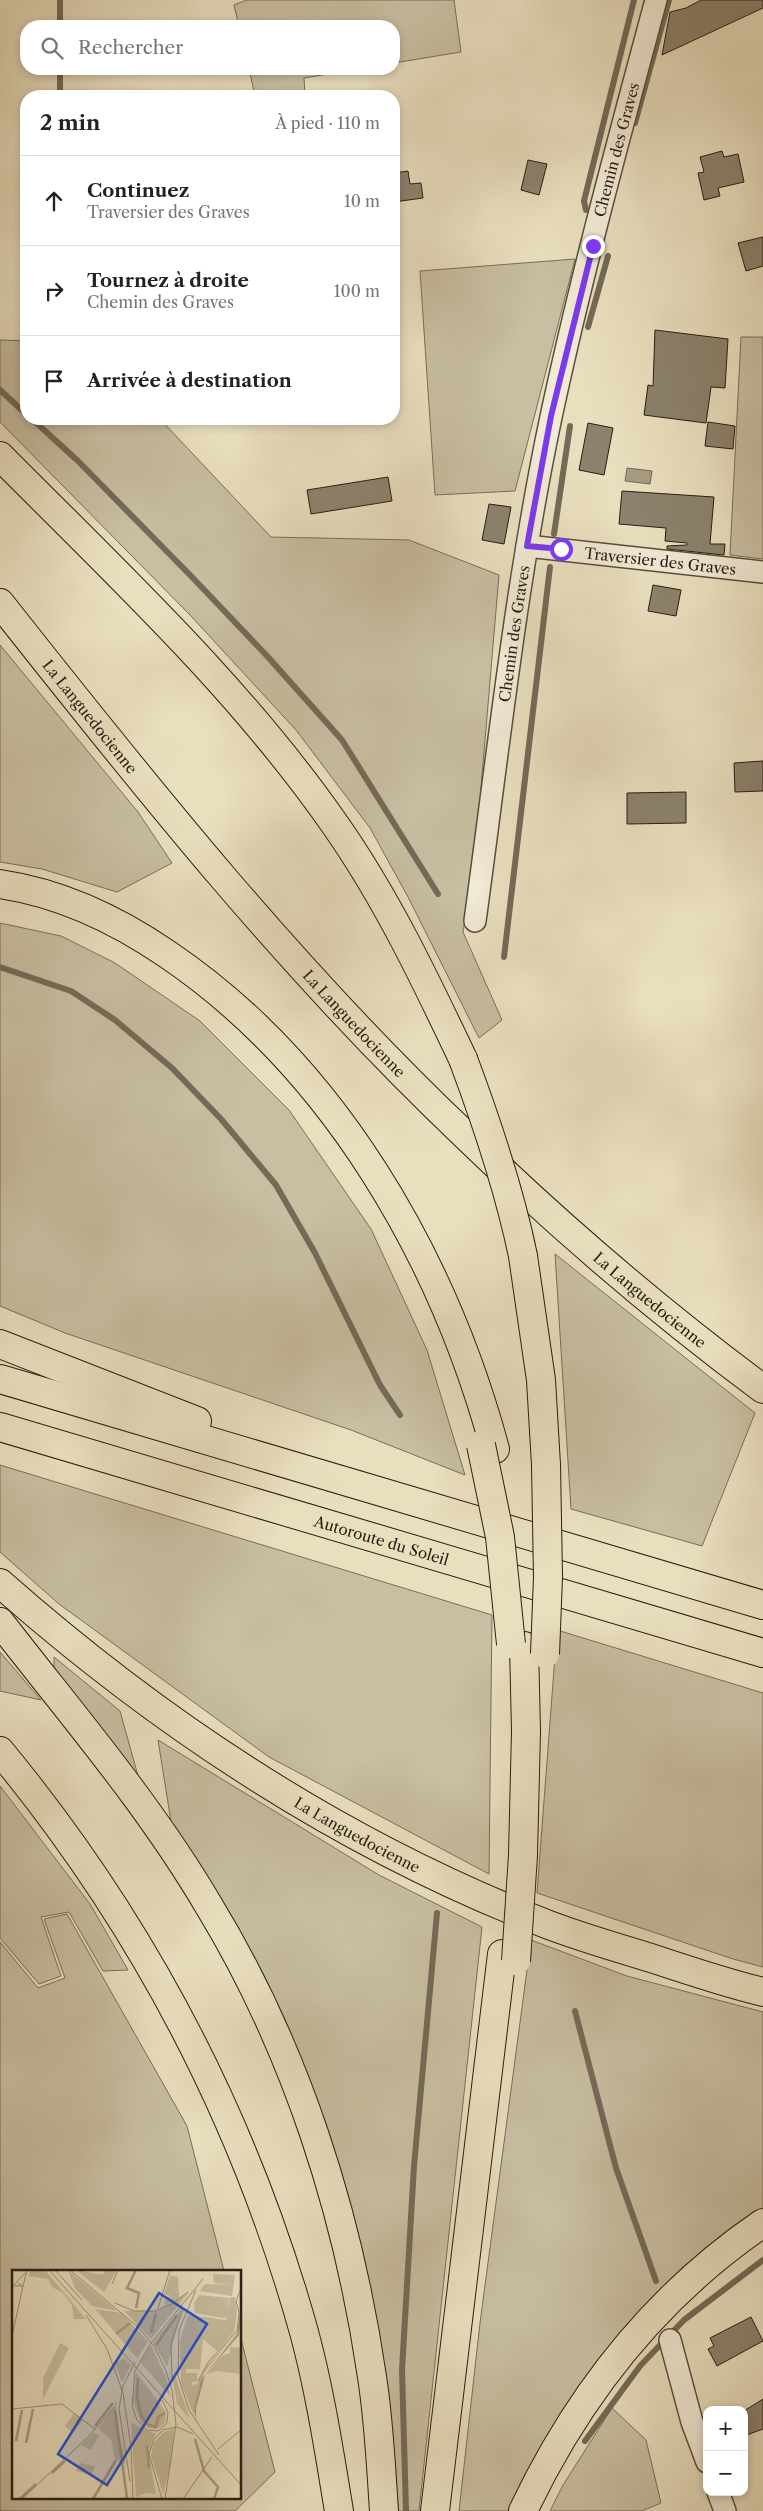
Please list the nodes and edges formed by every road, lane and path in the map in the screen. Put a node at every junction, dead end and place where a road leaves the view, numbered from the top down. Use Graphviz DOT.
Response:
graph roads {
  1 [pos="656,0"];
  2 [pos="0,456"];
  3 [pos="527,546"];
  4 [pos="763,572"];
  5 [pos="0,603"];
  6 [pos="0,884"];
  7 [pos="0,899"];
  8 [pos="475,922"];
  9 [pos="0,1344"];
  10 [pos="0,1379"];
  11 [pos="763,1389"];
  12 [pos="0,1427"];
  13 [pos="488,1447"];
  14 [pos="373,1489"];
  15 [pos="0,1584"];
  16 [pos="763,1604"];
  17 [pos="0,1622"];
  18 [pos="527,1648"];
  19 [pos="763,1652"];
  20 [pos="0,1751"];
  21 [pos="517,1853"];
  22 [pos="509,1957"];
  23 [pos="763,1992"];
  24 [pos="763,2223"];
  25 [pos="670,2340"];
  26 [pos="703,2451"];
  27 [pos="719,2496"];
  28 [pos="339,2511"];
  29 [pos="384,2511"];
  30 [pos="435,2511"];
  31 [pos="449,2511"];
  32 [pos="523,2511"];
  33 [pos="725,2511"];
  1 -- 3 [label="street, Chemin des Graves"];
  2 -- 18 [label="highway, bridge"];
  3 -- 4 [label="street, Traversier des Graves"];
  3 -- 8 [label="street, Chemin des Graves"];
  5 -- 11 [label="highway, La Languedocienne"];
  6 -- 13 [label="highway"];
  7 -- 13 [label="highway"];
  9 -- 14 [label="highway"];
  10 -- 14 [label="highway"];
  12 -- 19 [label="highway, Autoroute du Soleil"];
  13 -- 18 [label="highway"];
  14 -- 16 [label="highway"];
  15 -- 23 [label="highway, La Languedocienne"];
  17 -- 29 [label="highway"];
  18 -- 21 [label="highway"];
  18 -- 21 [label="highway"];
  20 -- 28 [label="highway"];
  21 -- 22 [label="highway, bridge"];
  22 -- 30 [label="highway"];
  22 -- 31 [label="highway"];
  24 -- 32 [label="highway"];
  25 -- 26 [label="street"];
  27 -- 33 [label="street"];
}
